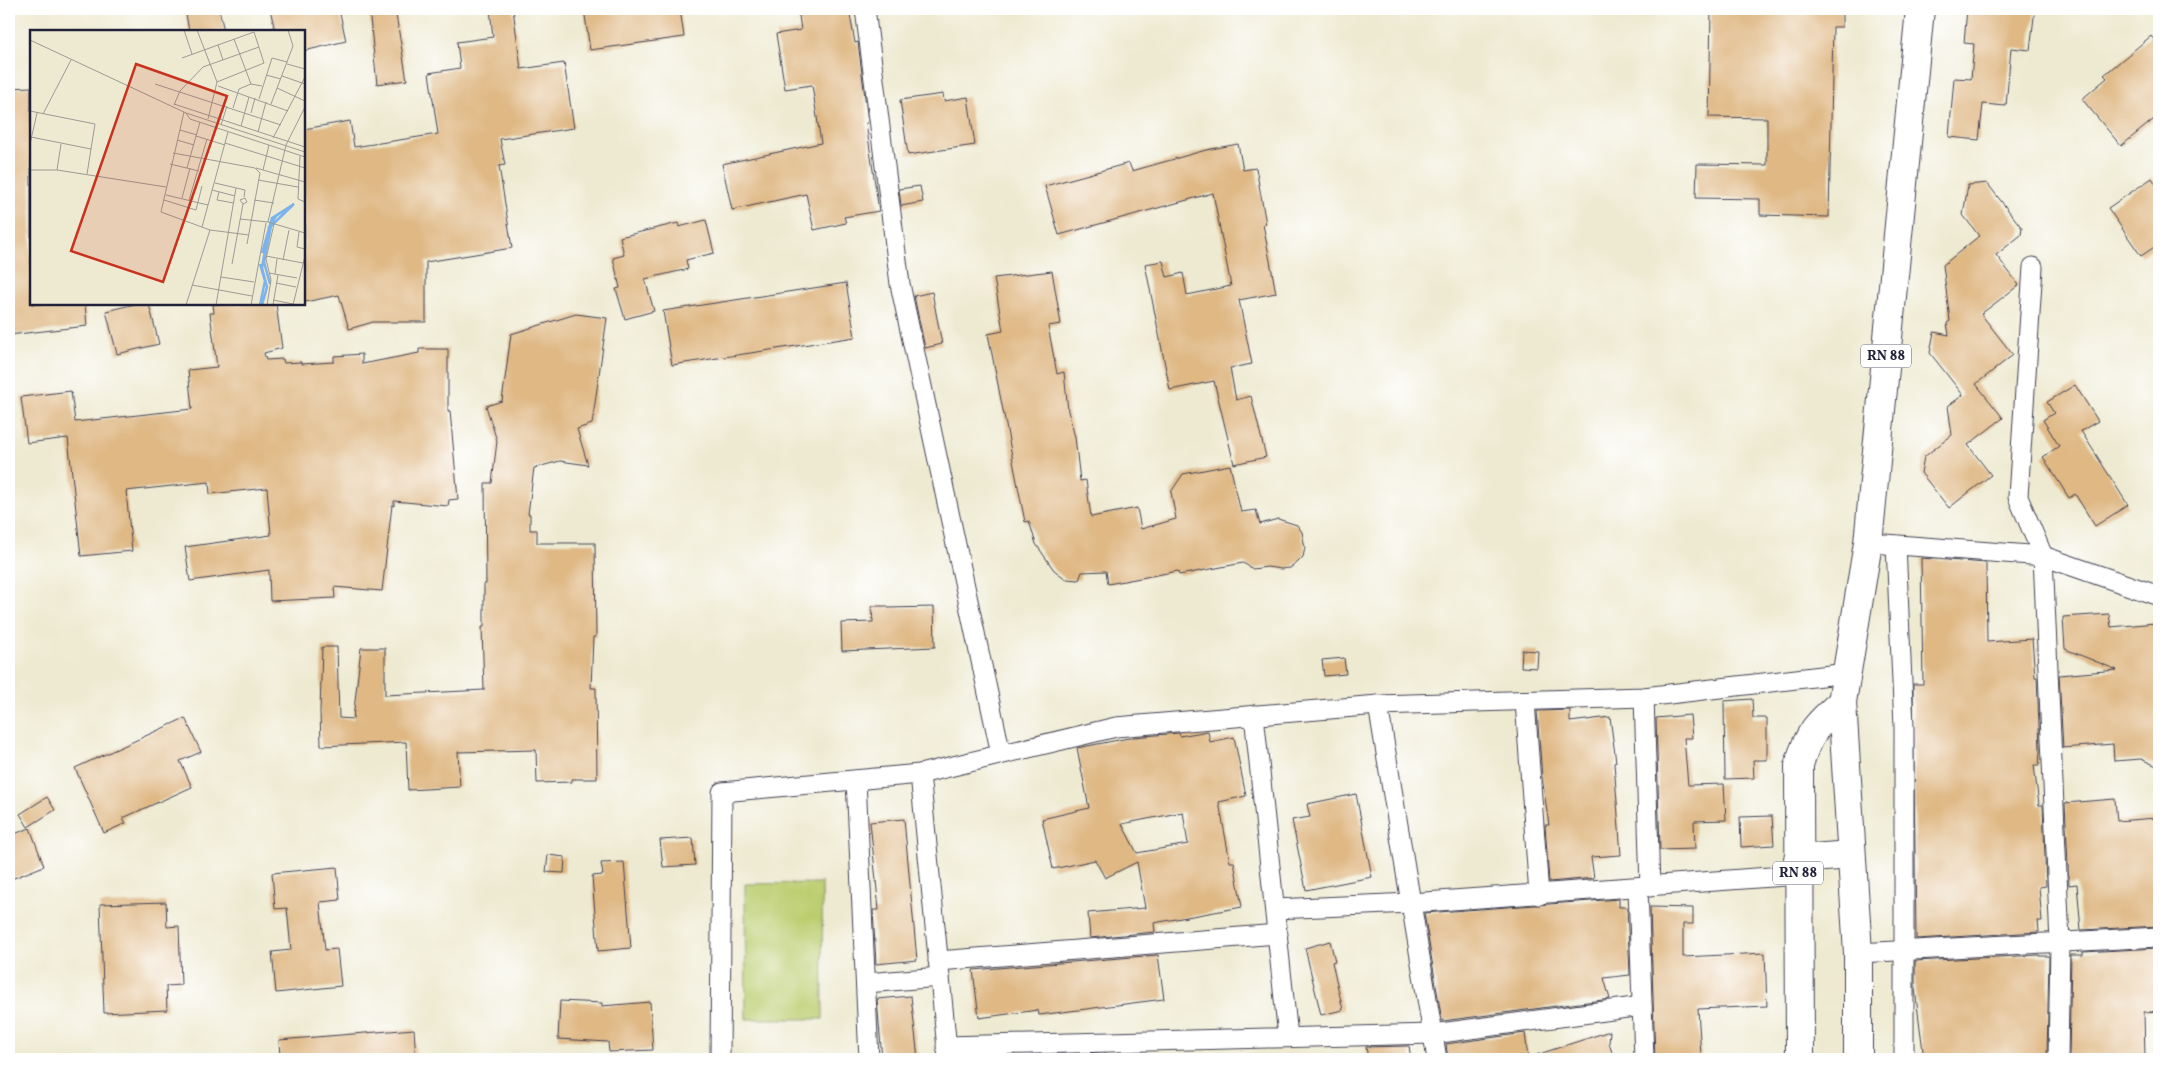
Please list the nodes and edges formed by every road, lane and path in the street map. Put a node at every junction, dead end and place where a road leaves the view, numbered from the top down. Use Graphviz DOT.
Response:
graph roads {
  1 [pos="865,9"];
  2 [pos="1920,9"];
  3 [pos="2033,267"];
  4 [pos="1868,543"];
  5 [pos="1896,545"];
  6 [pos="2043,556"];
  7 [pos="2159,596"];
  8 [pos="1847,673"];
  9 [pos="1644,697"];
  10 [pos="1525,701"];
  11 [pos="1842,702"];
  12 [pos="1378,705"];
  13 [pos="1254,715"];
  14 [pos="1001,754"];
  15 [pos="920,774"];
  16 [pos="856,780"];
  17 [pos="1851,856"];
  18 [pos="1798,867"];
  19 [pos="1644,887"];
  20 [pos="1539,894"];
  21 [pos="1411,903"];
  22 [pos="1275,909"];
  23 [pos="1278,934"];
  24 [pos="2159,937"];
  25 [pos="2060,943"];
  26 [pos="1904,952"];
  27 [pos="1858,953"];
  28 [pos="939,969"];
  29 [pos="866,983"];
  30 [pos="1642,1006"];
  31 [pos="1433,1034"];
  32 [pos="1288,1038"];
  33 [pos="947,1052"];
  34 [pos="720,1059"];
  35 [pos="869,1059"];
  36 [pos="1437,1059"];
  37 [pos="1644,1059"];
  38 [pos="1800,1059"];
  39 [pos="1858,1059"];
  40 [pos="1904,1059"];
  41 [pos="2058,1059"];
  1 -- 14 [label="street"];
  2 -- 4 [label="main road, RN 88"];
  3 -- 6 [label="street"];
  4 -- 5 [label="street"];
  4 -- 8 [label="main road, RN 88"];
  5 -- 6 [label="street"];
  5 -- 26 [label="street"];
  6 -- 7 [label="street"];
  6 -- 25 [label="street"];
  8 -- 9 [label="street"];
  8 -- 11 [label="main road, RN 88"];
  9 -- 10 [label="street"];
  9 -- 19 [label="street"];
  10 -- 12 [label="street"];
  10 -- 20 [label="street"];
  11 -- 17 [label="main road"];
  11 -- 18 [label="main road, RN 88"];
  12 -- 13 [label="street"];
  12 -- 21 [label="street"];
  13 -- 14 [label="street"];
  13 -- 22 [label="street"];
  14 -- 15 [label="street"];
  15 -- 16 [label="street"];
  15 -- 28 [label="street"];
  16 -- 29 [label="street"];
  16 -- 34 [label="street"];
  17 -- 18 [label="main road"];
  17 -- 27 [label="main road"];
  18 -- 19 [label="street"];
  18 -- 38 [label="main road, RN 88"];
  19 -- 20 [label="street"];
  19 -- 30 [label="street"];
  20 -- 21 [label="street"];
  21 -- 22 [label="street"];
  21 -- 31 [label="street"];
  22 -- 23 [label="street"];
  23 -- 28 [label="street"];
  23 -- 32 [label="street"];
  24 -- 25 [label="street"];
  25 -- 26 [label="street"];
  25 -- 41 [label="street"];
  26 -- 27 [label="street"];
  26 -- 40 [label="street"];
  27 -- 39 [label="main road"];
  28 -- 29 [label="street"];
  28 -- 33 [label="street"];
  29 -- 35 [label="street"];
  30 -- 31 [label="street"];
  30 -- 37 [label="street"];
  31 -- 32 [label="street"];
  31 -- 36 [label="street"];
  32 -- 33 [label="street"];
}
